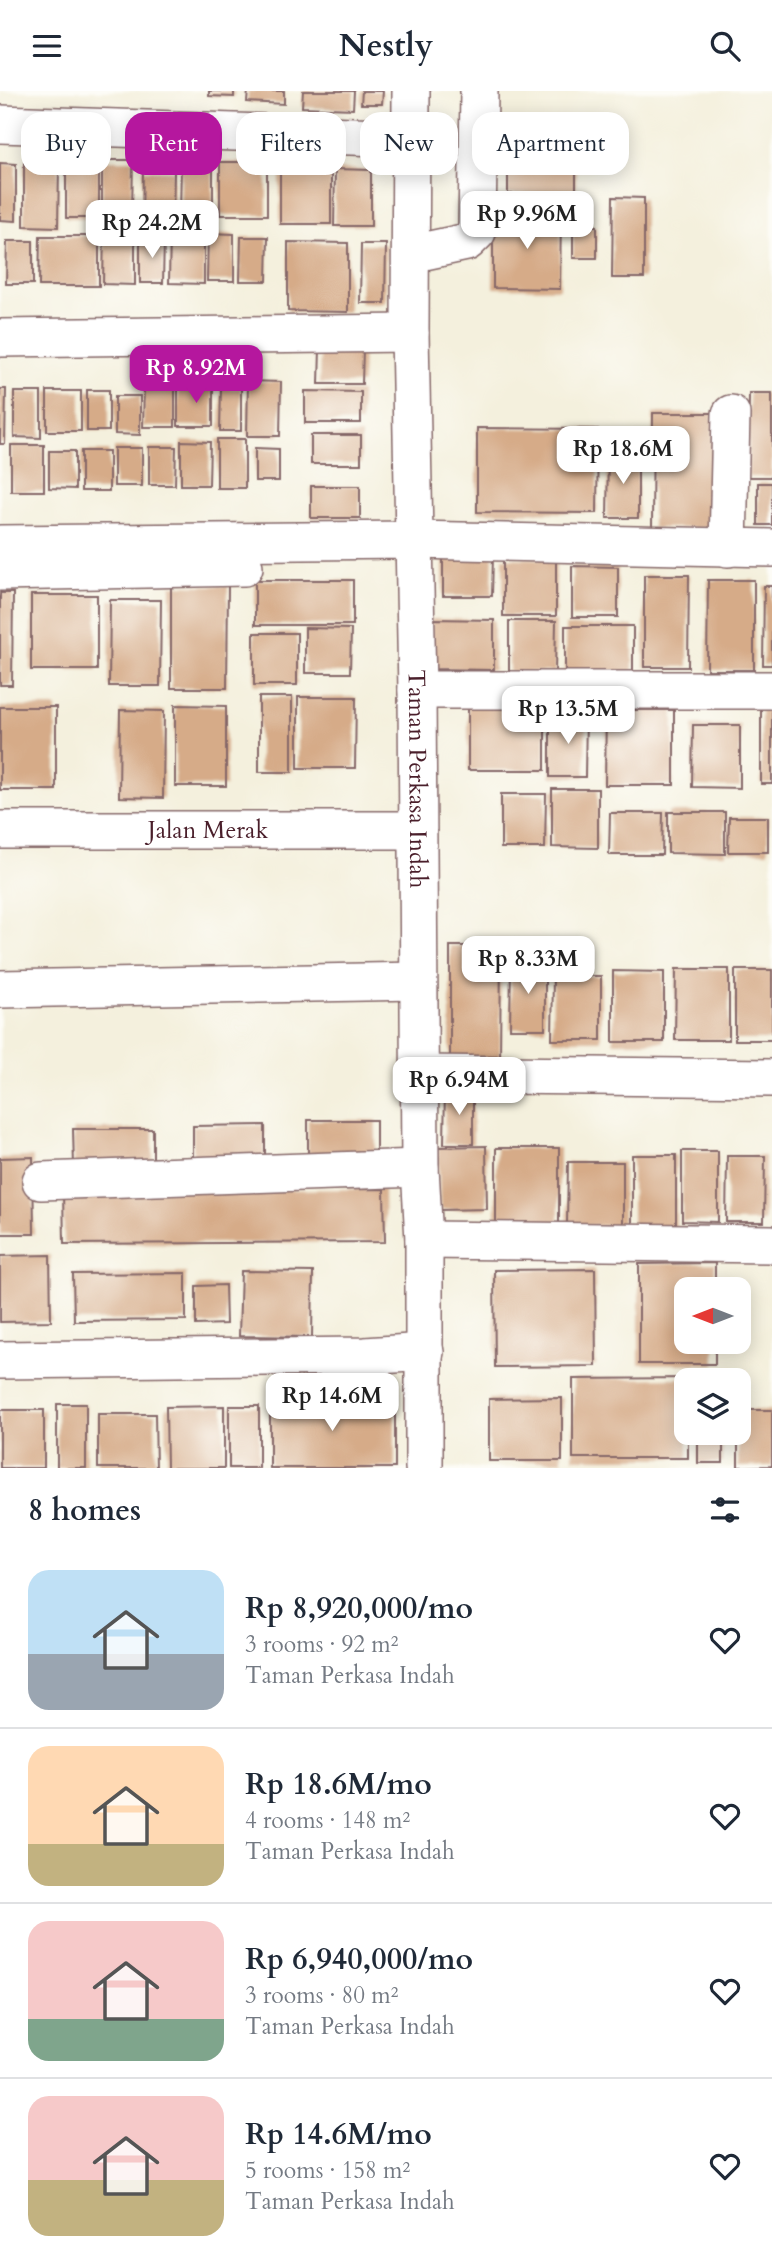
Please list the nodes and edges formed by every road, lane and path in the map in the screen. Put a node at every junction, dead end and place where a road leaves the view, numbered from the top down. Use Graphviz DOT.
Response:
graph roads {
  1 [pos="411,91"];
  2 [pos="479,91"];
  3 [pos="411,112"];
  4 [pos="0,124"];
  5 [pos="360,136"];
  6 [pos="411,175"];
  7 [pos="411,254"];
  8 [pos="410,333"];
  9 [pos="0,338"];
  10 [pos="731,414"];
  11 [pos="0,544"];
  12 [pos="729,548"];
  13 [pos="772,548"];
  14 [pos="414,551"];
  15 [pos="0,572"];
  16 [pos="417,690"];
  17 [pos="772,690"];
  18 [pos="0,830"];
  19 [pos="417,830"];
  20 [pos="418,981"];
  21 [pos="0,989"];
  22 [pos="419,1074"];
  23 [pos="772,1078"];
  24 [pos="420,1168"];
  25 [pos="41,1181"];
  26 [pos="424,1240"];
  27 [pos="772,1244"];
  28 [pos="425,1352"];
  29 [pos="0,1360"];
  30 [pos="424,1468"];
  1 -- 3 [label="street, Taman Perkasa Indah"];
  2 -- 7 [label="street"];
  4 -- 5 [label="street"];
  6 -- 7 [label="street, Taman Perkasa Indah"];
  7 -- 8 [label="street, Taman Perkasa Indah"];
  8 -- 9 [label="street"];
  8 -- 14 [label="street, Taman Perkasa Indah"];
  10 -- 12 [label="street"];
  11 -- 14 [label="street"];
  12 -- 13 [label="street"];
  12 -- 14 [label="street"];
  14 -- 15 [label="street"];
  14 -- 16 [label="street, Taman Perkasa Indah"];
  16 -- 17 [label="street"];
  16 -- 19 [label="street, Taman Perkasa Indah"];
  18 -- 19 [label="street, Jalan Merak"];
  19 -- 20 [label="street, Taman Perkasa Indah"];
  20 -- 21 [label="street"];
  20 -- 22 [label="street, Taman Perkasa Indah"];
  22 -- 23 [label="street"];
  22 -- 24 [label="street, Taman Perkasa Indah"];
  24 -- 25 [label="street"];
  24 -- 26 [label="street, Taman Perkasa Indah"];
  26 -- 27 [label="street"];
  26 -- 28 [label="street, Taman Perkasa Indah"];
  28 -- 29 [label="street"];
  28 -- 30 [label="street, Taman Perkasa Indah"];
}
